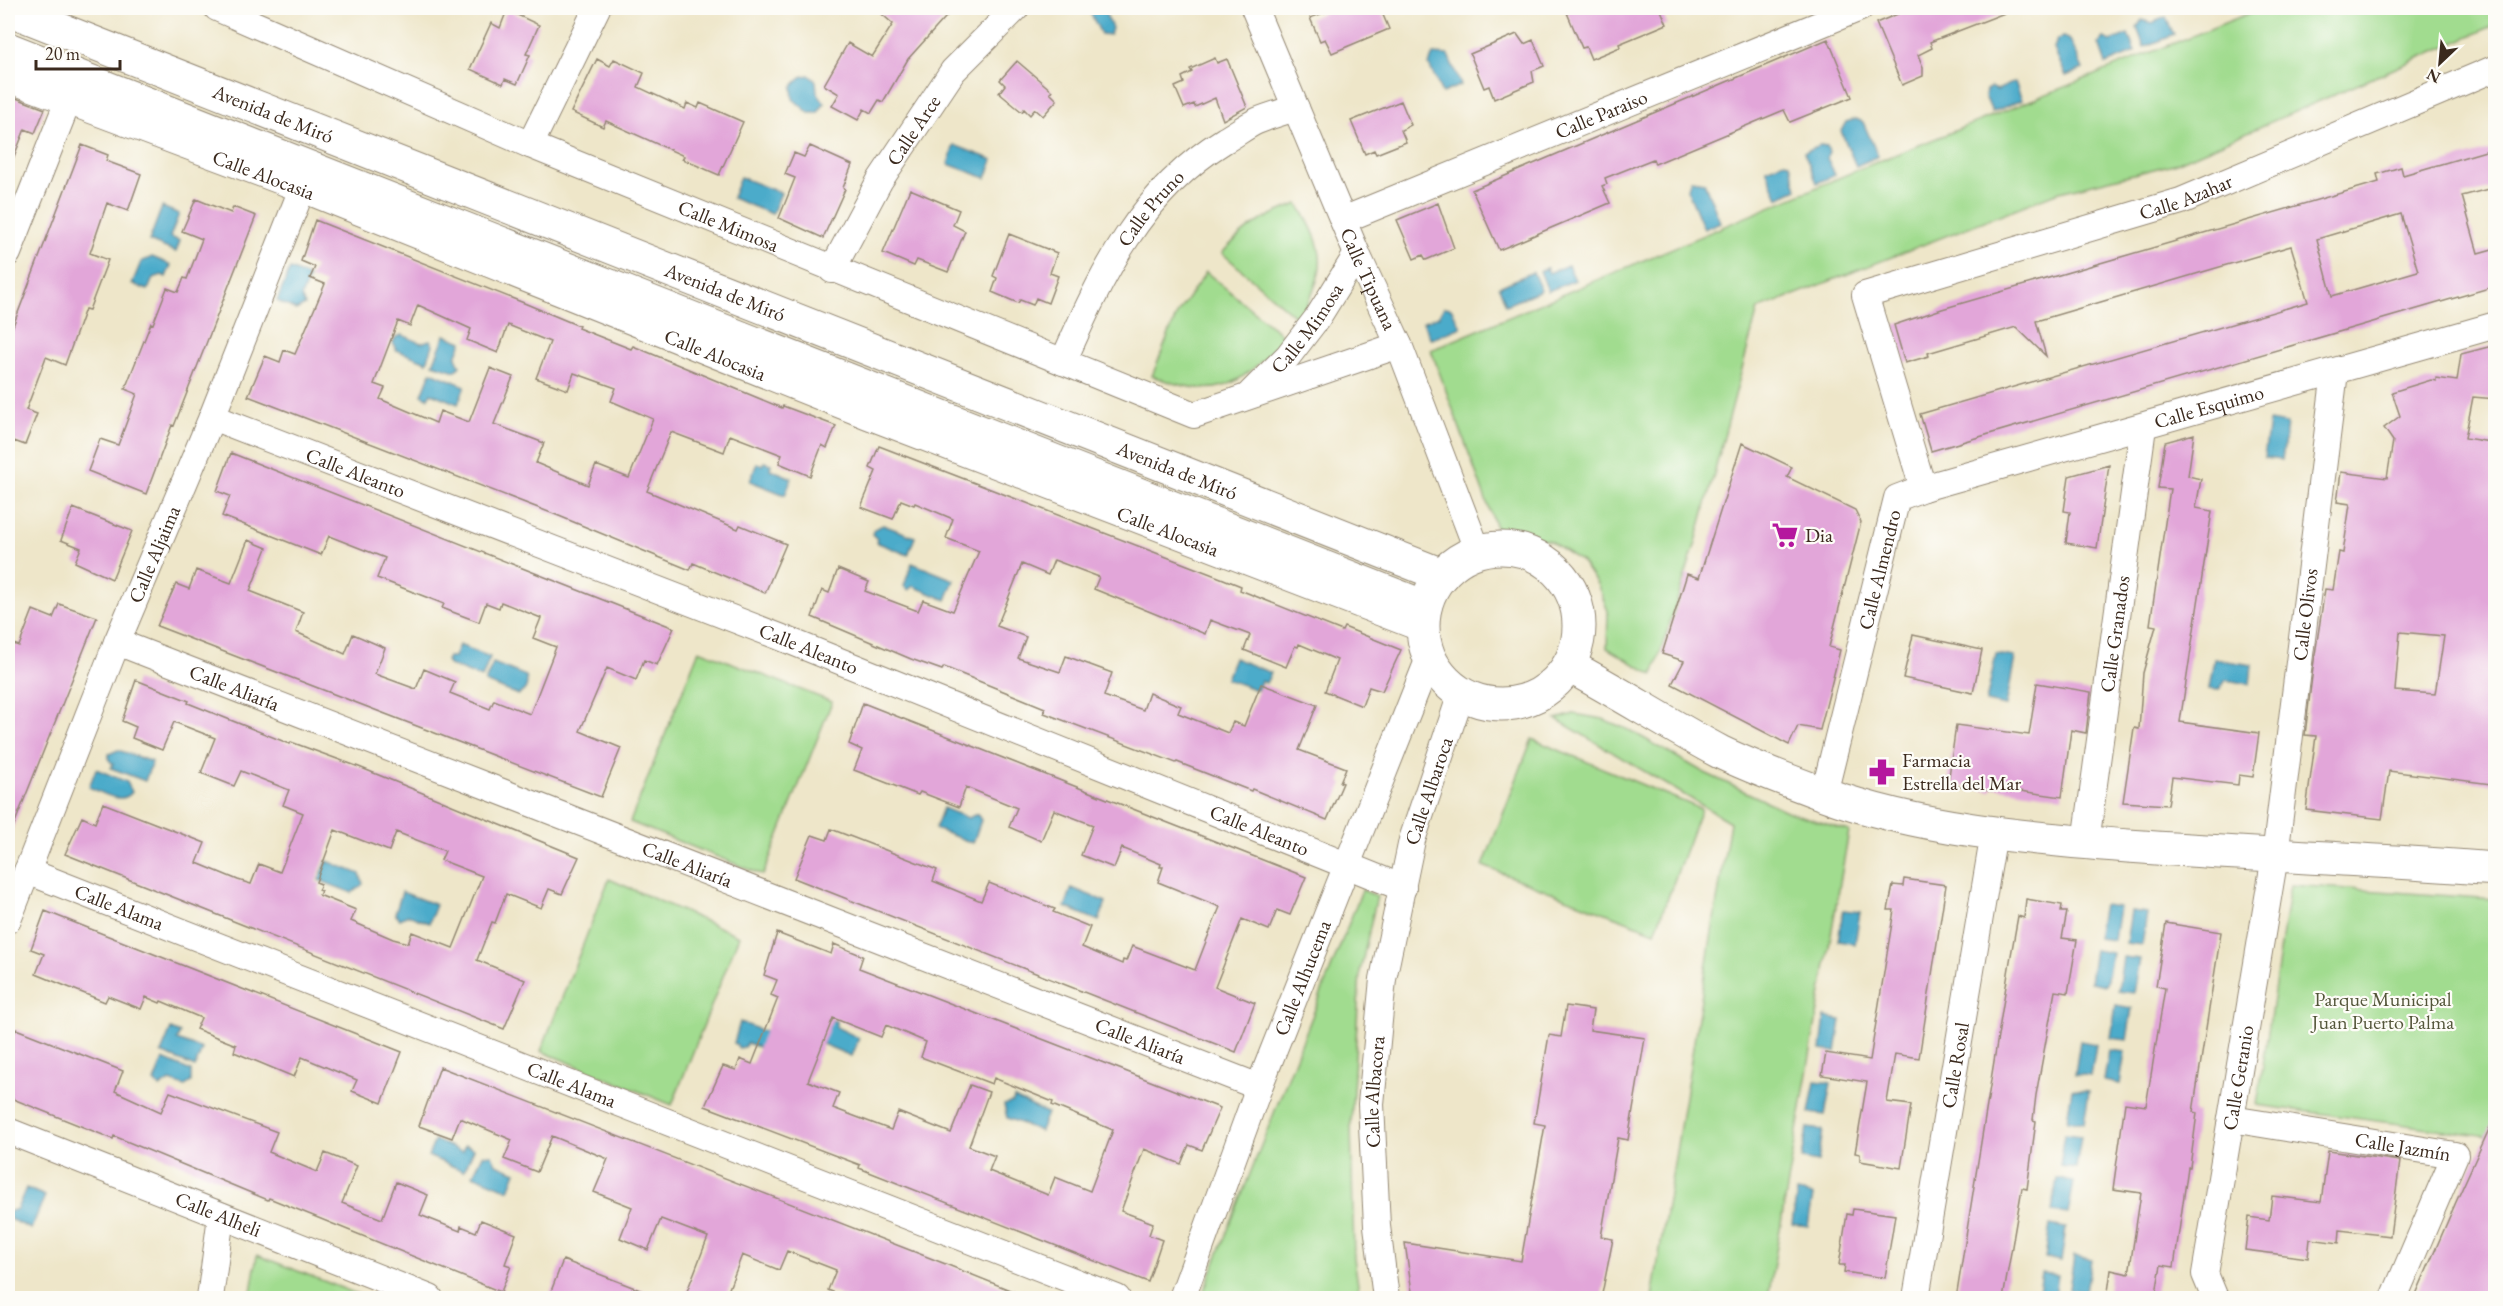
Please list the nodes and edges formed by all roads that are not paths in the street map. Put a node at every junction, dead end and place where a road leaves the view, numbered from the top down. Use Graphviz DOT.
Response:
graph roads {
  1 [pos="220,8"];
  2 [pos="597,8"];
  3 [pos="1016,8"];
  4 [pos="1254,8"];
  5 [pos="1860,8"];
  6 [pos="8,9"];
  7 [pos="8,50"];
  8 [pos="2496,68"];
  9 [pos="8,79"];
  10 [pos="68,101"];
  11 [pos="1296,108"];
  12 [pos="530,145"];
  13 [pos="302,189"];
  14 [pos="1343,220"];
  15 [pos="8,253"];
  16 [pos="1357,254"];
  17 [pos="832,270"];
  18 [pos="2496,325"];
  19 [pos="1400,345"];
  20 [pos="1063,362"];
  21 [pos="2335,372"];
  22 [pos="1247,397"];
  23 [pos="212,417"];
  24 [pos="2143,427"];
  25 [pos="1923,488"];
  26 [pos="1478,552"];
  27 [pos="1442,575"];
  28 [pos="1426,631"];
  29 [pos="117,642"];
  30 [pos="1569,666"];
  31 [pos="1461,694"];
  32 [pos="1824,794"];
  33 [pos="1994,833"];
  34 [pos="2086,842"];
  35 [pos="2275,856"];
  36 [pos="1348,864"];
  37 [pos="2496,869"];
  38 [pos="27,871"];
  39 [pos="1403,888"];
  40 [pos="8,920"];
  41 [pos="1259,1087"];
  42 [pos="2230,1119"];
  43 [pos="8,1131"];
  44 [pos="220,1216"];
  45 [pos="2205,1274"];
  46 [pos="210,1299"];
  47 [pos="430,1299"];
  48 [pos="1117,1299"];
  49 [pos="1182,1299"];
  50 [pos="1386,1299"];
  51 [pos="1916,1299"];
  52 [pos="2193,1299"];
  53 [pos="2215,1299"];
  54 [pos="2394,1299"];
  1 -- 12 [label="street, Calle Mimosa"];
  2 -- 12 [label="street"];
  3 -- 17 [label="street, Calle Arce"];
  4 -- 11 [label="street, Calle Tipuana"];
  5 -- 14 [label="street, Calle Paraiso"];
  6 -- 27 [label="main road, Avenida de Miró"];
  7 -- 28 [label="main road, Avenida de Miró"];
  8 -- 25 [label="street, Calle Azahar"];
  9 -- 10 [label="street, Calle Alocasia"];
  10 -- 13 [label="street, Calle Alocasia"];
  10 -- 15 [label="street"];
  11 -- 14 [label="street, Calle Tipuana"];
  11 -- 20 [label="street, Calle Pruno"];
  12 -- 17 [label="street, Calle Mimosa"];
  13 -- 23 [label="street, Calle Aljaima"];
  13 -- 28 [label="street, Calle Alocasia"];
  14 -- 16 [label="street, Calle Tipuana"];
  16 -- 19 [label="street, Calle Tipuana"];
  16 -- 22 [label="street, Calle Mimosa"];
  17 -- 20 [label="street, Calle Mimosa"];
  18 -- 21 [label="street, Calle Esquimo"];
  19 -- 22 [label="street, Calle Mimosa"];
  19 -- 26 [label="street, Calle Tipuana"];
  20 -- 22 [label="street, Calle Mimosa"];
  21 -- 24 [label="street, Calle Esquimo"];
  21 -- 35 [label="street, Calle Olivos"];
  23 -- 29 [label="street, Calle Aljaima"];
  23 -- 36 [label="street, Calle Aleanto"];
  24 -- 25 [label="street, Calle Esquimo"];
  24 -- 34 [label="street, Calle Granados"];
  25 -- 32 [label="street, Calle Almendro"];
  26 -- 27 [label="main road"];
  26 -- 30 [label="main road"];
  27 -- 28 [label="main road"];
  28 -- 31 [label="main road"];
  28 -- 36 [label="street, Calle Alhucema"];
  29 -- 38 [label="street, Calle Aljaima"];
  29 -- 41 [label="street, Calle Aliaría"];
  30 -- 31 [label="main road"];
  30 -- 32 [label="main road"];
  31 -- 39 [label="street, Calle Albaroca"];
  32 -- 33 [label="main road"];
  33 -- 34 [label="main road"];
  33 -- 51 [label="street, Calle Rosal"];
  34 -- 35 [label="main road"];
  35 -- 37 [label="main road"];
  35 -- 42 [label="street, Calle Geranio"];
  36 -- 39 [label="street, Calle Aleanto"];
  36 -- 41 [label="street, Calle Alhucema"];
  38 -- 40 [label="street, Calle Aljaima"];
  38 -- 48 [label="street, Calle Alama"];
  39 -- 50 [label="street, Calle Albacora"];
  41 -- 49 [label="street, Calle Alhucema"];
  42 -- 45 [label="street, Calle Geranio"];
  42 -- 54 [label="street, Calle Jazmín"];
  43 -- 44 [label="street, Calle Alheli"];
  44 -- 46 [label="street"];
  44 -- 47 [label="street, Calle Alheli"];
  45 -- 52 [label="street"];
  45 -- 53 [label="street"];
}
